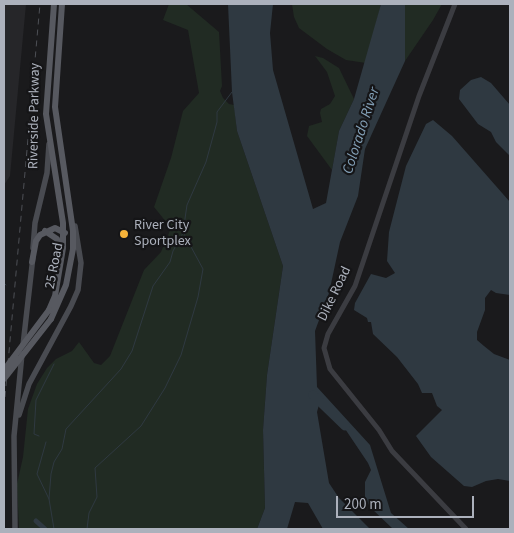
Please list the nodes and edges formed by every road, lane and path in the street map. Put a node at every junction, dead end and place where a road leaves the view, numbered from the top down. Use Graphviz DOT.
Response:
graph roads {
  1 [pos="54,4"];
  2 [pos="62,4"];
  3 [pos="455,4"];
  4 [pos="54,13"];
  5 [pos="62,13"];
  6 [pos="49,138"];
  7 [pos="58,139"];
  8 [pos="67,196"];
  9 [pos="63,230"];
  10 [pos="45,231"];
  11 [pos="70,260"];
  12 [pos="32,262"];
  13 [pos="60,273"];
  14 [pos="4,370"];
  15 [pos="4,379"];
  16 [pos="14,436"];
  17 [pos="15,529"];
  18 [pos="466,529"];
  1 -- 4 [label="main road, Riverside Parkway"];
  2 -- 5 [label="main road, Riverside Parkway"];
  3 -- 18 [label="street, Dike Road"];
  4 -- 5 [label="main road"];
  4 -- 6 [label="main road, Riverside Parkway"];
  5 -- 7 [label="main road, Riverside Parkway"];
  6 -- 9 [label="main road, 25 Road"];
  6 -- 12 [label="main road, Riverside Parkway"];
  7 -- 8 [label="main road, 25 Road"];
  8 -- 11 [label="main road, 25 Road"];
  8 -- 16 [label="main road, Riverside Parkway"];
  9 -- 10 [label="main road"];
  9 -- 11 [label="main road"];
  9 -- 13 [label="main road, 25 Road"];
  10 -- 12 [label="main road"];
  10 -- 13 [label="main road"];
  11 -- 15 [label="main road, 25 Road, bridge"];
  12 -- 16 [label="main road, Riverside Parkway"];
  13 -- 14 [label="main road, 25 Road, bridge"];
  16 -- 17 [label="main road, Riverside Parkway"];
}
